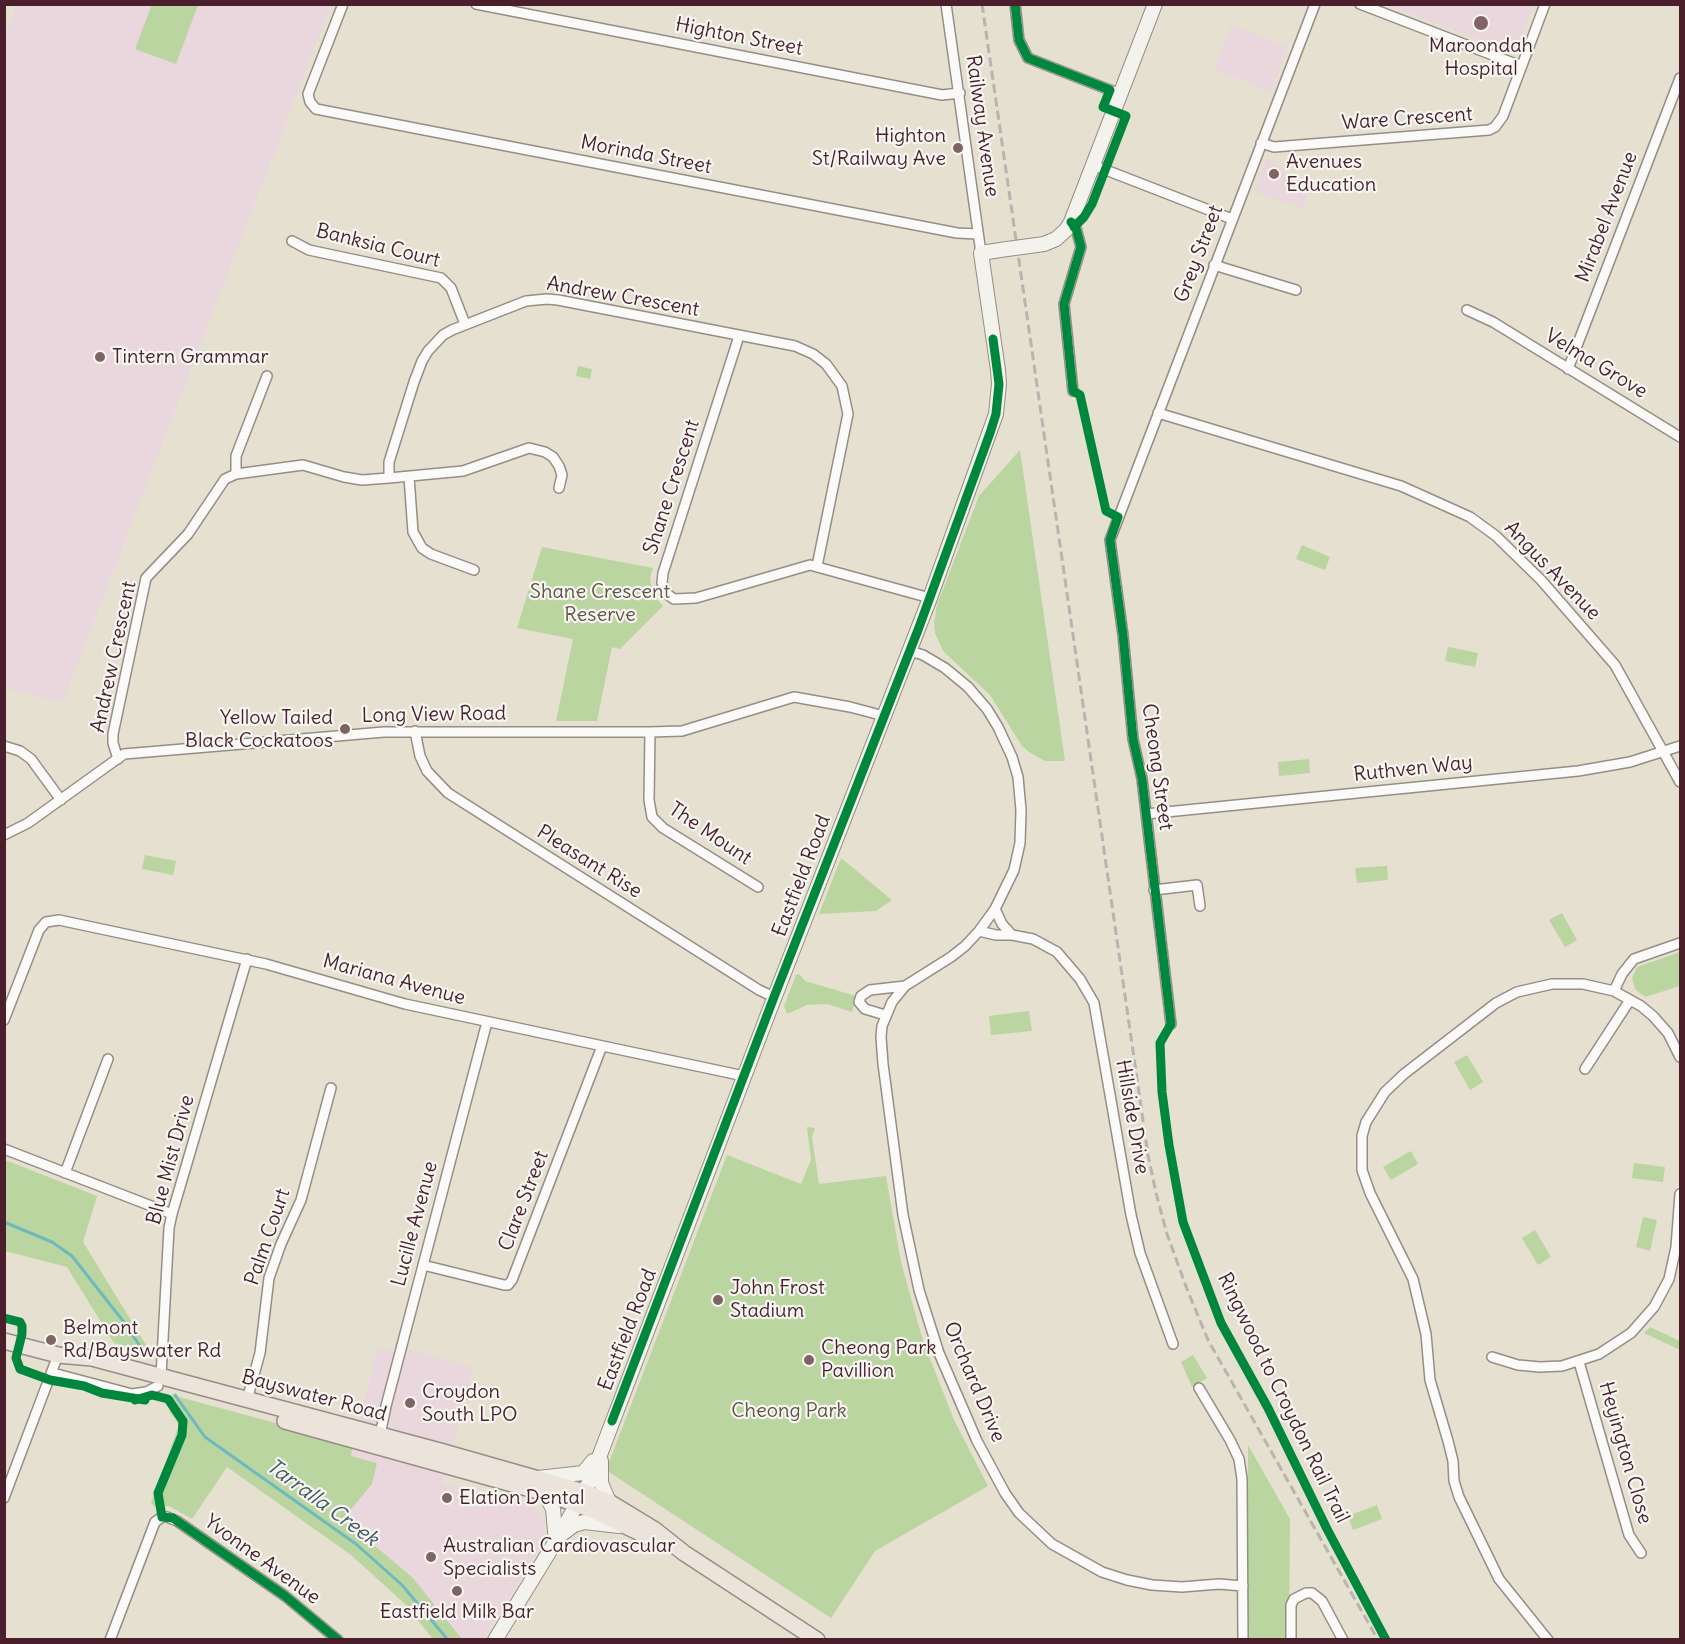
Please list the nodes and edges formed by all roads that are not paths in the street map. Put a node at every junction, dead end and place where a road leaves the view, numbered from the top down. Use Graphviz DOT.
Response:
graph roads {
  1 [pos="343,4"];
  2 [pos="476,4"];
  3 [pos="946,4"];
  4 [pos="1015,4"];
  5 [pos="1155,4"];
  6 [pos="1315,4"];
  7 [pos="1360,4"];
  8 [pos="1545,4"];
  9 [pos="1521,66"];
  10 [pos="1680,78"];
  11 [pos="960,93"];
  12 [pos="1120,94"];
  13 [pos="1262,143"];
  14 [pos="1093,165"];
  15 [pos="1232,219"];
  16 [pos="1071,222"];
  17 [pos="978,234"];
  18 [pos="292,241"];
  19 [pos="981,253"];
  20 [pos="1214,265"];
  21 [pos="1296,290"];
  22 [pos="1467,310"];
  23 [pos="465,324"];
  24 [pos="739,336"];
  25 [pos="1568,369"];
  26 [pos="267,376"];
  27 [pos="1073,391"];
  28 [pos="1158,413"];
  29 [pos="1680,437"];
  30 [pos="236,474"];
  31 [pos="410,477"];
  32 [pos="389,478"];
  33 [pos="559,488"];
  34 [pos="1118,517"];
  35 [pos="817,566"];
  36 [pos="474,570"];
  37 [pos="930,598"];
  38 [pos="909,651"];
  39 [pos="884,716"];
  40 [pos="415,731"];
  41 [pos="650,732"];
  42 [pos="4,746"];
  43 [pos="1680,746"];
  44 [pos="1663,751"];
  45 [pos="118,759"];
  46 [pos="1680,782"];
  47 [pos="62,800"];
  48 [pos="1146,814"];
  49 [pos="4,835"];
  50 [pos="758,887"];
  51 [pos="1154,890"];
  52 [pos="1200,906"];
  53 [pos="995,909"];
  54 [pos="979,931"];
  55 [pos="1012,935"];
  56 [pos="1680,943"];
  57 [pos="247,959"];
  58 [pos="905,986"];
  59 [pos="1614,992"];
  60 [pos="774,997"];
  61 [pos="1630,1000"];
  62 [pos="885,1015"];
  63 [pos="4,1020"];
  64 [pos="487,1022"];
  65 [pos="1171,1024"];
  66 [pos="602,1046"];
  67 [pos="1680,1058"];
  68 [pos="108,1059"];
  69 [pos="1585,1069"];
  70 [pos="744,1076"];
  71 [pos="331,1088"];
  72 [pos="4,1149"];
  73 [pos="65,1173"];
  74 [pos="1680,1196"];
  75 [pos="172,1214"];
  76 [pos="423,1265"];
  77 [pos="4,1341"];
  78 [pos="1173,1344"];
  79 [pos="58,1355"];
  80 [pos="1492,1357"];
  81 [pos="1579,1362"];
  82 [pos="53,1373"];
  83 [pos="159,1381"];
  84 [pos="1199,1388"];
  85 [pos="247,1400"];
  86 [pos="383,1442"];
  87 [pos="602,1450"];
  88 [pos="538,1478"];
  89 [pos="545,1493"];
  90 [pos="4,1498"];
  91 [pos="580,1498"];
  92 [pos="609,1502"];
  93 [pos="624,1527"];
  94 [pos="557,1539"];
  95 [pos="684,1552"];
  96 [pos="1641,1553"];
  97 [pos="1243,1586"];
  98 [pos="811,1638"];
  99 [pos="110,1640"];
  100 [pos="338,1640"];
  101 [pos="495,1640"];
  102 [pos="1243,1640"];
  103 [pos="1292,1640"];
  104 [pos="1343,1640"];
  105 [pos="1548,1640"];
  1 -- 17 [label="street, Morinda Street"];
  2 -- 11 [label="street, Highton Street"];
  3 -- 11 [label="street, Railway Avenue"];
  4 -- 12 [label="street"];
  5 -- 12 [label="main road"];
  6 -- 13 [label="street, Grey Street"];
  7 -- 9 [label="street"];
  8 -- 9 [label="street, Ware Crescent"];
  9 -- 13 [label="street, Ware Crescent"];
  10 -- 25 [label="street, Mirabel Avenue"];
  11 -- 17 [label="street, Railway Avenue"];
  12 -- 14 [label="main road"];
  13 -- 15 [label="street, Grey Street"];
  14 -- 15 [label="street"];
  14 -- 16 [label="main road"];
  15 -- 20 [label="street, Grey Street"];
  16 -- 19 [label="main road, bridge"];
  16 -- 27 [label="street"];
  17 -- 19 [label="street, Railway Avenue"];
  18 -- 23 [label="street, Banksia Court"];
  19 -- 37 [label="main road, Eastfield Road"];
  20 -- 21 [label="street"];
  20 -- 28 [label="street, Grey Street"];
  22 -- 25 [label="street, Velma Grove"];
  23 -- 24 [label="street, Andrew Crescent"];
  23 -- 32 [label="street, Andrew Crescent"];
  24 -- 35 [label="street, Andrew Crescent"];
  24 -- 35 [label="street, Shane Crescent"];
  25 -- 29 [label="street, Velma Grove"];
  26 -- 30 [label="street"];
  28 -- 34 [label="street, Grey Street"];
  28 -- 44 [label="street, Angus Avenue"];
  30 -- 32 [label="street"];
  30 -- 45 [label="street, Andrew Crescent"];
  31 -- 32 [label="street"];
  31 -- 33 [label="street"];
  31 -- 36 [label="street"];
  34 -- 48 [label="street, Cheong Street"];
  35 -- 37 [label="street, Shane Crescent"];
  37 -- 38 [label="main road, Eastfield Road"];
  38 -- 39 [label="main road, Eastfield Road"];
  38 -- 53 [label="street"];
  39 -- 41 [label="street, Long View Road"];
  39 -- 60 [label="main road, Eastfield Road"];
  40 -- 41 [label="street, Long View Road"];
  40 -- 45 [label="street, Long View Road"];
  40 -- 60 [label="street, Pleasant Rise"];
  41 -- 50 [label="street, The Mount"];
  42 -- 47 [label="street"];
  43 -- 44 [label="street, Ruthven Way"];
  44 -- 46 [label="street, Angus Avenue"];
  44 -- 48 [label="street, Ruthven Way"];
  45 -- 47 [label="street, Long View Road"];
  47 -- 49 [label="street, Long View Road"];
  48 -- 51 [label="street, Cheong Street"];
  51 -- 52 [label="street"];
  51 -- 65 [label="street, Cheong Street"];
  53 -- 54 [label="street"];
  53 -- 55 [label="street"];
  54 -- 55 [label="street, Hillside Drive"];
  54 -- 58 [label="street"];
  55 -- 78 [label="street, Hillside Drive"];
  56 -- 59 [label="street"];
  57 -- 63 [label="street, Mariana Avenue"];
  57 -- 64 [label="street, Mariana Avenue"];
  57 -- 75 [label="street, Blue Mist Drive"];
  58 -- 62 [label="street"];
  58 -- 62 [label="street"];
  59 -- 61 [label="street"];
  59 -- 105 [label="street"];
  60 -- 70 [label="main road, Eastfield Road"];
  61 -- 67 [label="street"];
  61 -- 69 [label="street"];
  62 -- 97 [label="street, Orchard Drive"];
  64 -- 66 [label="street, Mariana Avenue"];
  64 -- 76 [label="street, Lucille Avenue"];
  66 -- 70 [label="street, Mariana Avenue"];
  66 -- 76 [label="street, Clare Street"];
  68 -- 73 [label="street"];
  70 -- 87 [label="main road, Eastfield Road"];
  71 -- 85 [label="street, Palm Court"];
  72 -- 73 [label="street"];
  73 -- 75 [label="street"];
  74 -- 81 [label="street"];
  75 -- 83 [label="street, Blue Mist Drive"];
  76 -- 86 [label="street, Lucille Avenue"];
  77 -- 79 [label="main road, Bayswater Road"];
  79 -- 82 [label="street"];
  79 -- 83 [label="main road, Bayswater Road"];
  80 -- 81 [label="street"];
  81 -- 96 [label="street, Heyington Close"];
  82 -- 83 [label="street"];
  82 -- 90 [label="street"];
  83 -- 85 [label="main road, Bayswater Road"];
  83 -- 86 [label="main road, Bayswater Road"];
  84 -- 97 [label="street"];
  85 -- 86 [label="main road, Bayswater Road"];
  86 -- 88 [label="main road, Bayswater Road"];
  86 -- 89 [label="main road, Bayswater Road"];
  87 -- 88 [label="main road"];
  87 -- 91 [label="main road, Eastfield Road"];
  87 -- 92 [label="main road"];
  88 -- 91 [label="main road, Bayswater Road"];
  89 -- 91 [label="main road, Bayswater Road"];
  89 -- 94 [label="main road"];
  91 -- 92 [label="main road, Bayswater Road"];
  91 -- 93 [label="main road, Bayswater Road"];
  91 -- 94 [label="main road, Eastfield Road"];
  92 -- 95 [label="main road, Bayswater Road"];
  93 -- 94 [label="main road"];
  93 -- 95 [label="main road, Bayswater Road"];
  94 -- 101 [label="main road, Eastfield Road"];
  95 -- 98 [label="main road, Bayswater Road"];
  97 -- 102 [label="street"];
  99 -- 100 [label="street, Yvonne Avenue"];
  103 -- 104 [label="street"];
}
